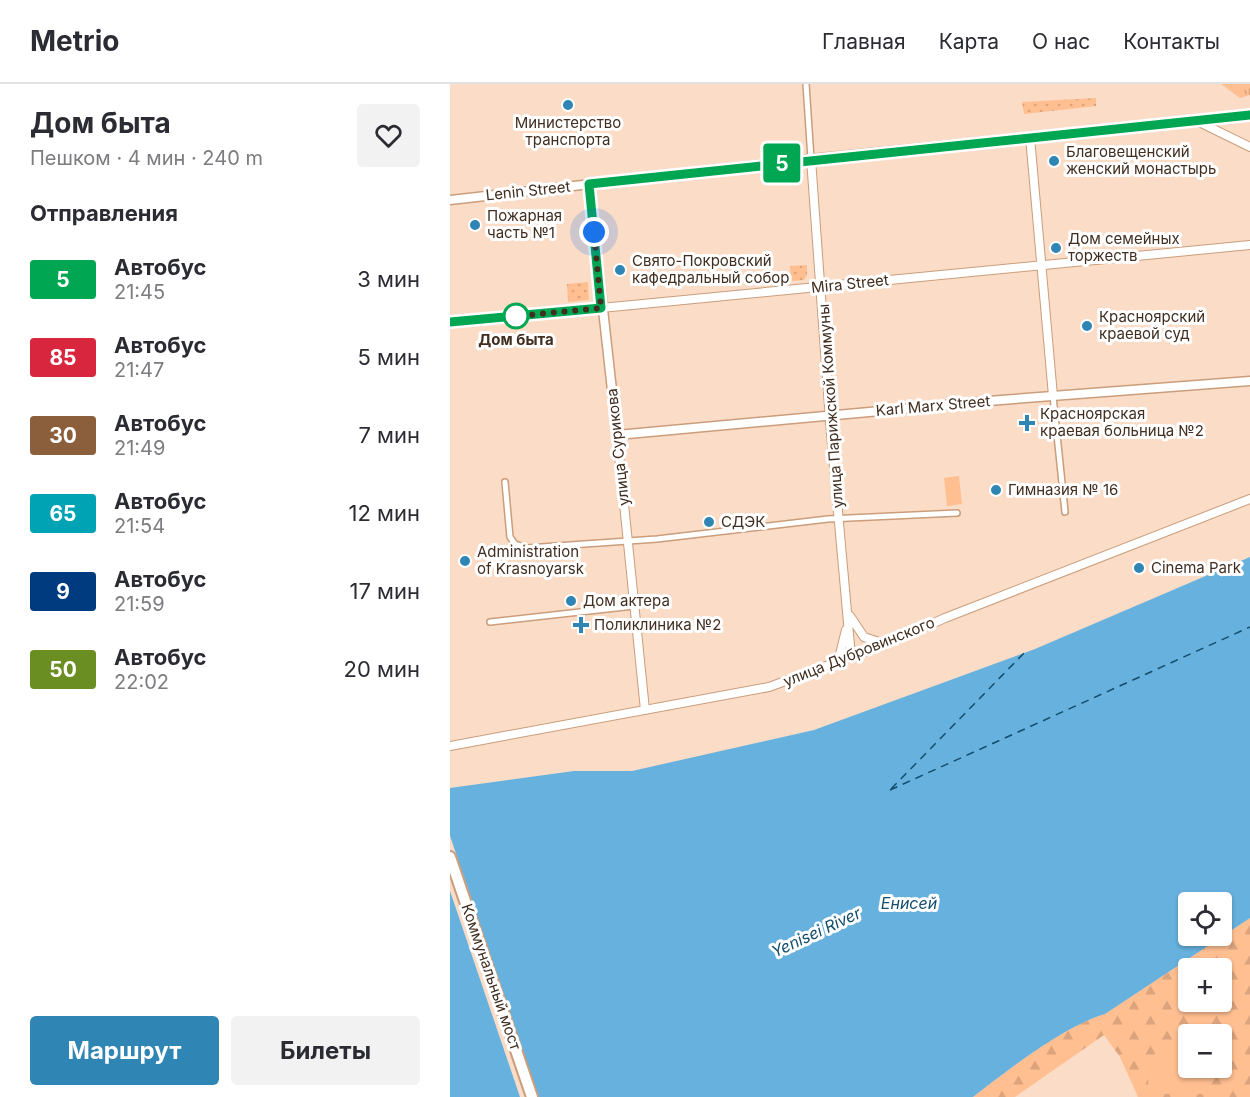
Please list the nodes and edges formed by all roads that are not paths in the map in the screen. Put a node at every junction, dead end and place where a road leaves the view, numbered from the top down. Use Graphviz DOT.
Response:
graph roads {
  1 [pos="806,84"];
  2 [pos="1250,115"];
  3 [pos="1194,120"];
  4 [pos="1030,137"];
  5 [pos="1250,147"];
  6 [pos="811,159"];
  7 [pos="589,184"];
  8 [pos="450,200"];
  9 [pos="1250,245"];
  10 [pos="1041,265"];
  11 [pos="822,287"];
  12 [pos="601,308"];
  13 [pos="450,322"];
  14 [pos="1250,381"];
  15 [pos="1053,396"];
  16 [pos="831,416"];
  17 [pos="617,435"];
  18 [pos="505,482"];
  19 [pos="1250,499"];
  20 [pos="1065,512"];
  21 [pos="957,513"];
  22 [pos="839,518"];
  23 [pos="628,541"];
  24 [pos="634,606"];
  25 [pos="848,614"];
  26 [pos="490,622"];
  27 [pos="886,644"];
  28 [pos="851,656"];
  29 [pos="838,662"];
  30 [pos="645,710"];
  31 [pos="450,746"];
  32 [pos="450,857"];
  33 [pos="450,871"];
  34 [pos="527,1097"];
  35 [pos="532,1097"];
  1 -- 6 [label="street, улица Парижской Коммуны"];
  2 -- 3 [label="main road, Lenin Street"];
  3 -- 4 [label="main road, Lenin Street"];
  3 -- 5 [label="main road"];
  4 -- 6 [label="main road, Lenin Street"];
  4 -- 10 [label="main road"];
  6 -- 7 [label="main road, Lenin Street"];
  6 -- 11 [label="main road, улица Парижской Коммуны"];
  7 -- 8 [label="main road, Lenin Street"];
  7 -- 12 [label="main road, улица Сурикова"];
  9 -- 10 [label="main road, Mira Street"];
  10 -- 11 [label="main road, Mira Street"];
  10 -- 15 [label="main road"];
  11 -- 12 [label="main road, Mira Street"];
  11 -- 16 [label="main road, улица Парижской Коммуны"];
  12 -- 13 [label="main road, Mira Street"];
  12 -- 17 [label="main road, улица Сурикова"];
  14 -- 15 [label="main road, Karl Marx Street"];
  15 -- 16 [label="main road, Karl Marx Street"];
  15 -- 20 [label="street"];
  16 -- 17 [label="main road, Karl Marx Street"];
  16 -- 22 [label="main road, улица Парижской Коммуны"];
  17 -- 23 [label="main road, улица Сурикова"];
  18 -- 23 [label="street"];
  19 -- 27 [label="main road, улица Дубровинского"];
  21 -- 22 [label="street"];
  22 -- 23 [label="street"];
  22 -- 25 [label="main road, улица Парижской Коммуны"];
  23 -- 24 [label="main road, улица Сурикова"];
  24 -- 26 [label="street"];
  24 -- 30 [label="main road, улица Сурикова"];
  25 -- 27 [label="main road"];
  25 -- 28 [label="main road, улица Парижской Коммуны"];
  25 -- 29 [label="main road"];
  27 -- 28 [label="main road, улица Дубровинского"];
  28 -- 29 [label="main road, улица Дубровинского"];
  29 -- 30 [label="main road, улица Дубровинского"];
  30 -- 31 [label="main road, улица Дубровинского"];
  32 -- 35 [label="highway, Коммунальный мост"];
  33 -- 34 [label="highway, Коммунальный мост"];
}
